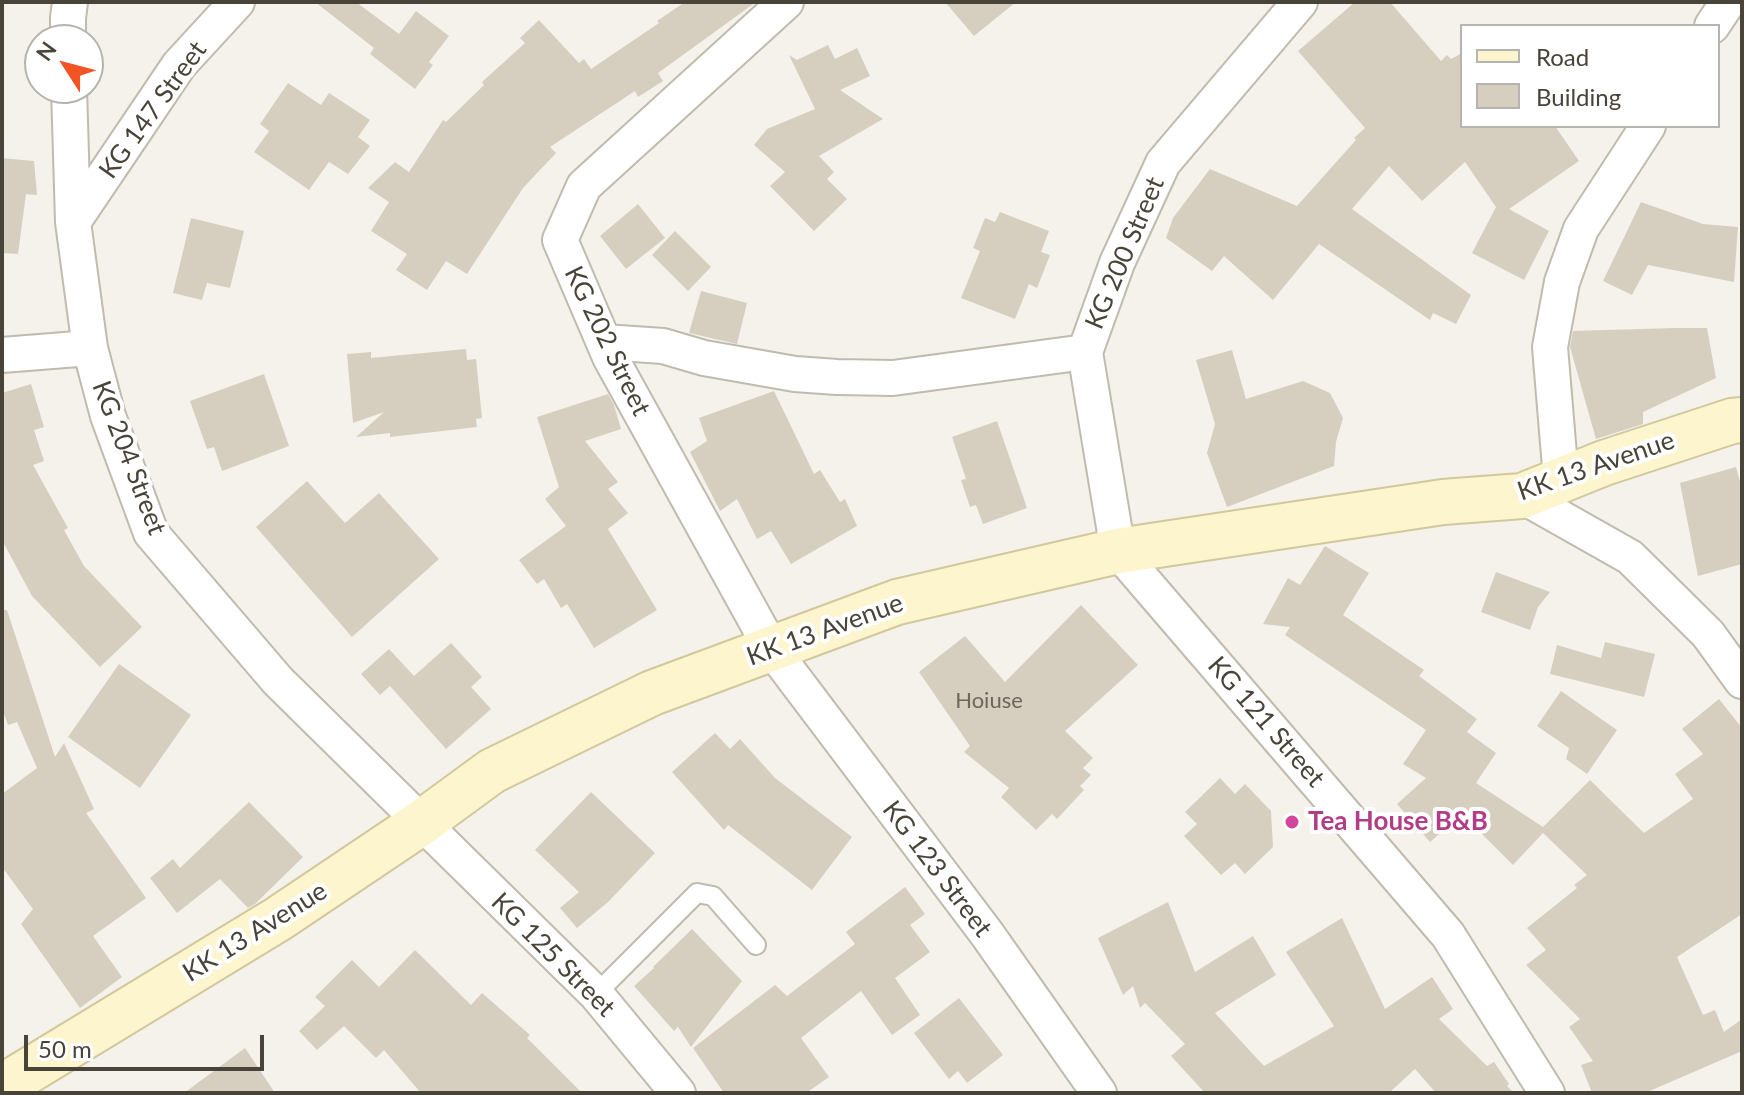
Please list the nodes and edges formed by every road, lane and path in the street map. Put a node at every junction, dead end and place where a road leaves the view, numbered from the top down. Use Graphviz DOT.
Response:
graph roads {
  1 [pos="70,2"];
  2 [pos="237,2"];
  3 [pos="786,2"];
  4 [pos="1300,2"];
  5 [pos="1728,2"];
  6 [pos="68,24"];
  7 [pos="1713,24"];
  8 [pos="69,104"];
  9 [pos="1647,128"];
  10 [pos="73,222"];
  11 [pos="604,342"];
  12 [pos="90,348"];
  13 [pos="1085,352"];
  14 [pos="2,355"];
  15 [pos="1742,420"];
  16 [pos="1542,487"];
  17 [pos="1118,551"];
  18 [pos="771,648"];
  19 [pos="1742,681"];
  20 [pos="421,823"];
  21 [pos="756,945"];
  22 [pos="596,994"];
  23 [pos="2,1091"];
  24 [pos="678,1093"];
  25 [pos="1099,1093"];
  26 [pos="1547,1093"];
  1 -- 6 [label="street"];
  2 -- 10 [label="street, KG 147 Street"];
  3 -- 11 [label="street, KG 202 Street"];
  4 -- 13 [label="street, KG 200 Street"];
  5 -- 7 [label="street"];
  8 -- 10 [label="street, KG 204 Street"];
  9 -- 16 [label="street"];
  10 -- 12 [label="street, KG 204 Street"];
  11 -- 13 [label="street"];
  11 -- 18 [label="street, KG 202 Street"];
  12 -- 14 [label="street"];
  12 -- 20 [label="street, KG 204 Street"];
  13 -- 17 [label="street, KG 200 Street"];
  15 -- 16 [label="main road, KK 13 Avenue"];
  16 -- 17 [label="main road, KK 13 Avenue"];
  16 -- 19 [label="street"];
  17 -- 18 [label="main road, KK 13 Avenue"];
  17 -- 26 [label="street, KG 121 Street"];
  18 -- 20 [label="main road, KK 13 Avenue"];
  18 -- 25 [label="street, KG 123 Street"];
  20 -- 22 [label="street, KG 125 Street"];
  20 -- 23 [label="main road, KK 13 Avenue"];
  21 -- 22 [label="lane"];
  22 -- 24 [label="street, KG 125 Street"];
}
